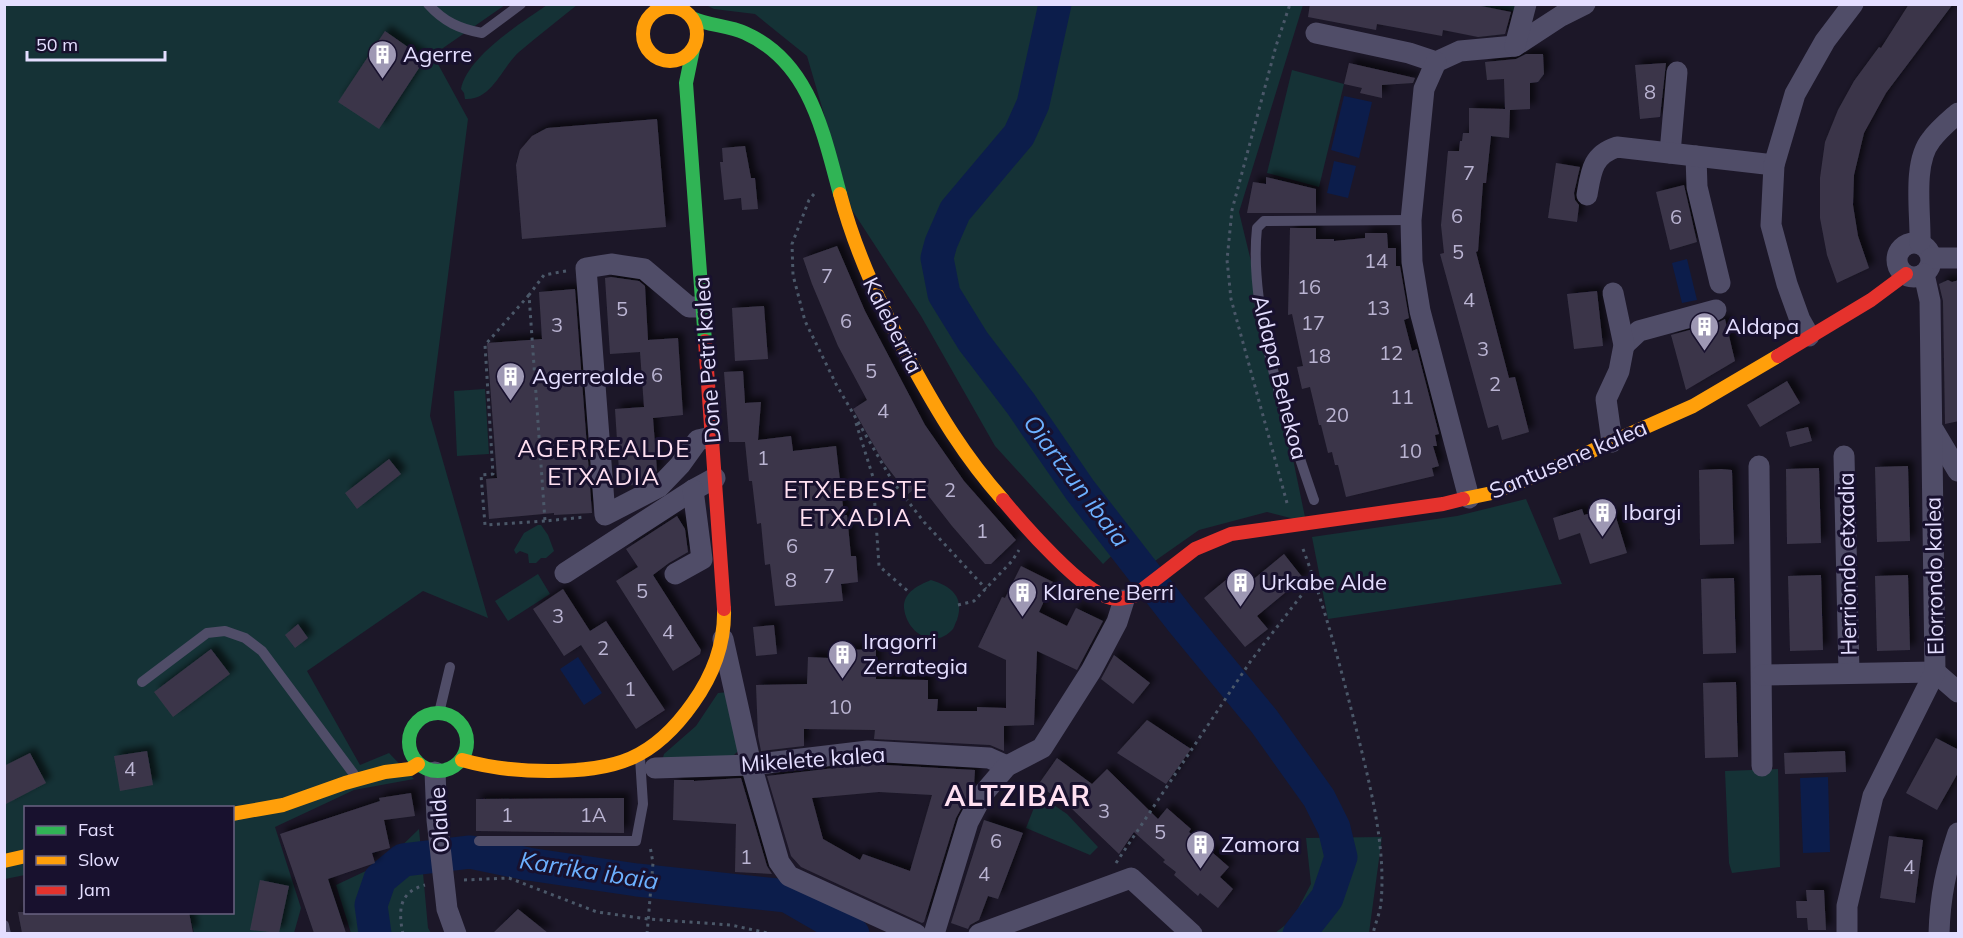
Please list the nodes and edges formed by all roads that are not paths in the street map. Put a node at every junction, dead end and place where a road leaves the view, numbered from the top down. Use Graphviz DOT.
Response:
graph roads {
  1 [pos="428,4"];
  2 [pos="521,4"];
  3 [pos="1526,4"];
  4 [pos="1585,4"];
  5 [pos="666,6"];
  6 [pos="1847,7"];
  7 [pos="689,24"];
  8 [pos="715,26"];
  9 [pos="1316,33"];
  10 [pos="1515,46"];
  11 [pos="664,61"];
  12 [pos="1436,62"];
  13 [pos="1677,72"];
  14 [pos="686,83"];
  15 [pos="1958,114"];
  16 [pos="1670,153"];
  17 [pos="1696,156"];
  18 [pos="1774,165"];
  19 [pos="1587,195"];
  20 [pos="1411,220"];
  21 [pos="1959,258"];
  22 [pos="1920,262"];
  23 [pos="1720,283"];
  24 [pos="1613,293"];
  25 [pos="703,307"];
  26 [pos="1716,310"];
  27 [pos="1809,336"];
  28 [pos="1624,345"];
  29 [pos="1933,430"];
  30 [pos="712,437"];
  31 [pos="1612,441"];
  32 [pos="1844,456"];
  33 [pos="1759,466"];
  34 [pos="1959,471"];
  35 [pos="715,478"];
  36 [pos="693,490"];
  37 [pos="1469,498"];
  38 [pos="1314,500"];
  39 [pos="565,573"];
  40 [pos="675,574"];
  41 [pos="1124,600"];
  42 [pos="723,637"];
  43 [pos="450,668"];
  44 [pos="1849,672"];
  45 [pos="1935,672"];
  46 [pos="1762,675"];
  47 [pos="142,682"];
  48 [pos="1959,692"];
  49 [pos="439,713"];
  50 [pos="462,759"];
  51 [pos="647,761"];
  52 [pos="751,765"];
  53 [pos="1007,766"];
  54 [pos="1762,766"];
  55 [pos="427,768"];
  56 [pos="358,779"];
  57 [pos="234,814"];
  58 [pos="1959,833"];
  59 [pos="479,841"];
  60 [pos="24,856"];
  61 [pos="4,861"];
  62 [pos="4,925"];
  63 [pos="6,933"];
  64 [pos="456,933"];
  65 [pos="916,933"];
  66 [pos="934,933"];
  67 [pos="979,933"];
  68 [pos="1192,933"];
  69 [pos="1847,933"];
  70 [pos="1939,933"];
  1 -- 2 [label="lane"];
  3 -- 10 [label="street"];
  4 -- 10 [label="street"];
  5 -- 7 [label="street"];
  5 -- 11 [label="street"];
  6 -- 18 [label="street"];
  7 -- 8 [label="street, Kaleberria"];
  7 -- 11 [label="street"];
  7 -- 14 [label="street, Done Petri kalea"];
  8 -- 41 [label="street, Kaleberria"];
  9 -- 12 [label="street"];
  10 -- 12 [label="street"];
  11 -- 14 [label="street"];
  12 -- 20 [label="street"];
  13 -- 16 [label="street"];
  14 -- 25 [label="street, Done Petri kalea"];
  15 -- 22 [label="street, Elorrondo kalea"];
  16 -- 17 [label="street"];
  16 -- 19 [label="street"];
  17 -- 18 [label="street"];
  17 -- 23 [label="street"];
  18 -- 27 [label="street"];
  20 -- 37 [label="street"];
  20 -- 38 [label="lane, Aldapa Behekoa"];
  21 -- 22 [label="street"];
  22 -- 27 [label="street, Santusene kalea"];
  22 -- 29 [label="street, Elorrondo kalea"];
  24 -- 28 [label="street"];
  25 -- 30 [label="street, Done Petri kalea"];
  25 -- 30 [label="street"];
  26 -- 28 [label="street"];
  27 -- 31 [label="street, Santusene kalea"];
  28 -- 31 [label="street"];
  29 -- 34 [label="street"];
  29 -- 45 [label="street, Elorrondo kalea"];
  30 -- 35 [label="street, Done Petri kalea"];
  31 -- 37 [label="street, Santusene kalea"];
  32 -- 44 [label="street, Herriondo etxadia"];
  33 -- 46 [label="street"];
  35 -- 36 [label="street"];
  35 -- 42 [label="street, Done Petri kalea"];
  36 -- 39 [label="street"];
  36 -- 40 [label="street"];
  37 -- 41 [label="street, Santusene kalea"];
  41 -- 53 [label="street"];
  42 -- 51 [label="street, Done Petri kalea"];
  42 -- 52 [label="street, Done Petri kalea"];
  43 -- 49 [label="lane"];
  44 -- 45 [label="street, Herriondo etxadia"];
  44 -- 46 [label="street, Herriondo etxadia"];
  45 -- 48 [label="street"];
  45 -- 69 [label="street, Elorrondo kalea"];
  46 -- 54 [label="street"];
  47 -- 56 [label="lane"];
  49 -- 50 [label="street"];
  49 -- 55 [label="street"];
  50 -- 51 [label="street, Done Petri kalea"];
  50 -- 55 [label="street"];
  51 -- 52 [label="street, Mikelete kalea"];
  51 -- 59 [label="lane"];
  52 -- 53 [label="street, Mikelete kalea"];
  52 -- 65 [label="street, Done Petri kalea"];
  53 -- 66 [label="street"];
  55 -- 56 [label="street"];
  55 -- 64 [label="street, Olalde"];
  56 -- 57 [label="street"];
  58 -- 70 [label="street"];
  60 -- 61 [label="street"];
  62 -- 63 [label="lane"];
  67 -- 68 [label="street"];
}
